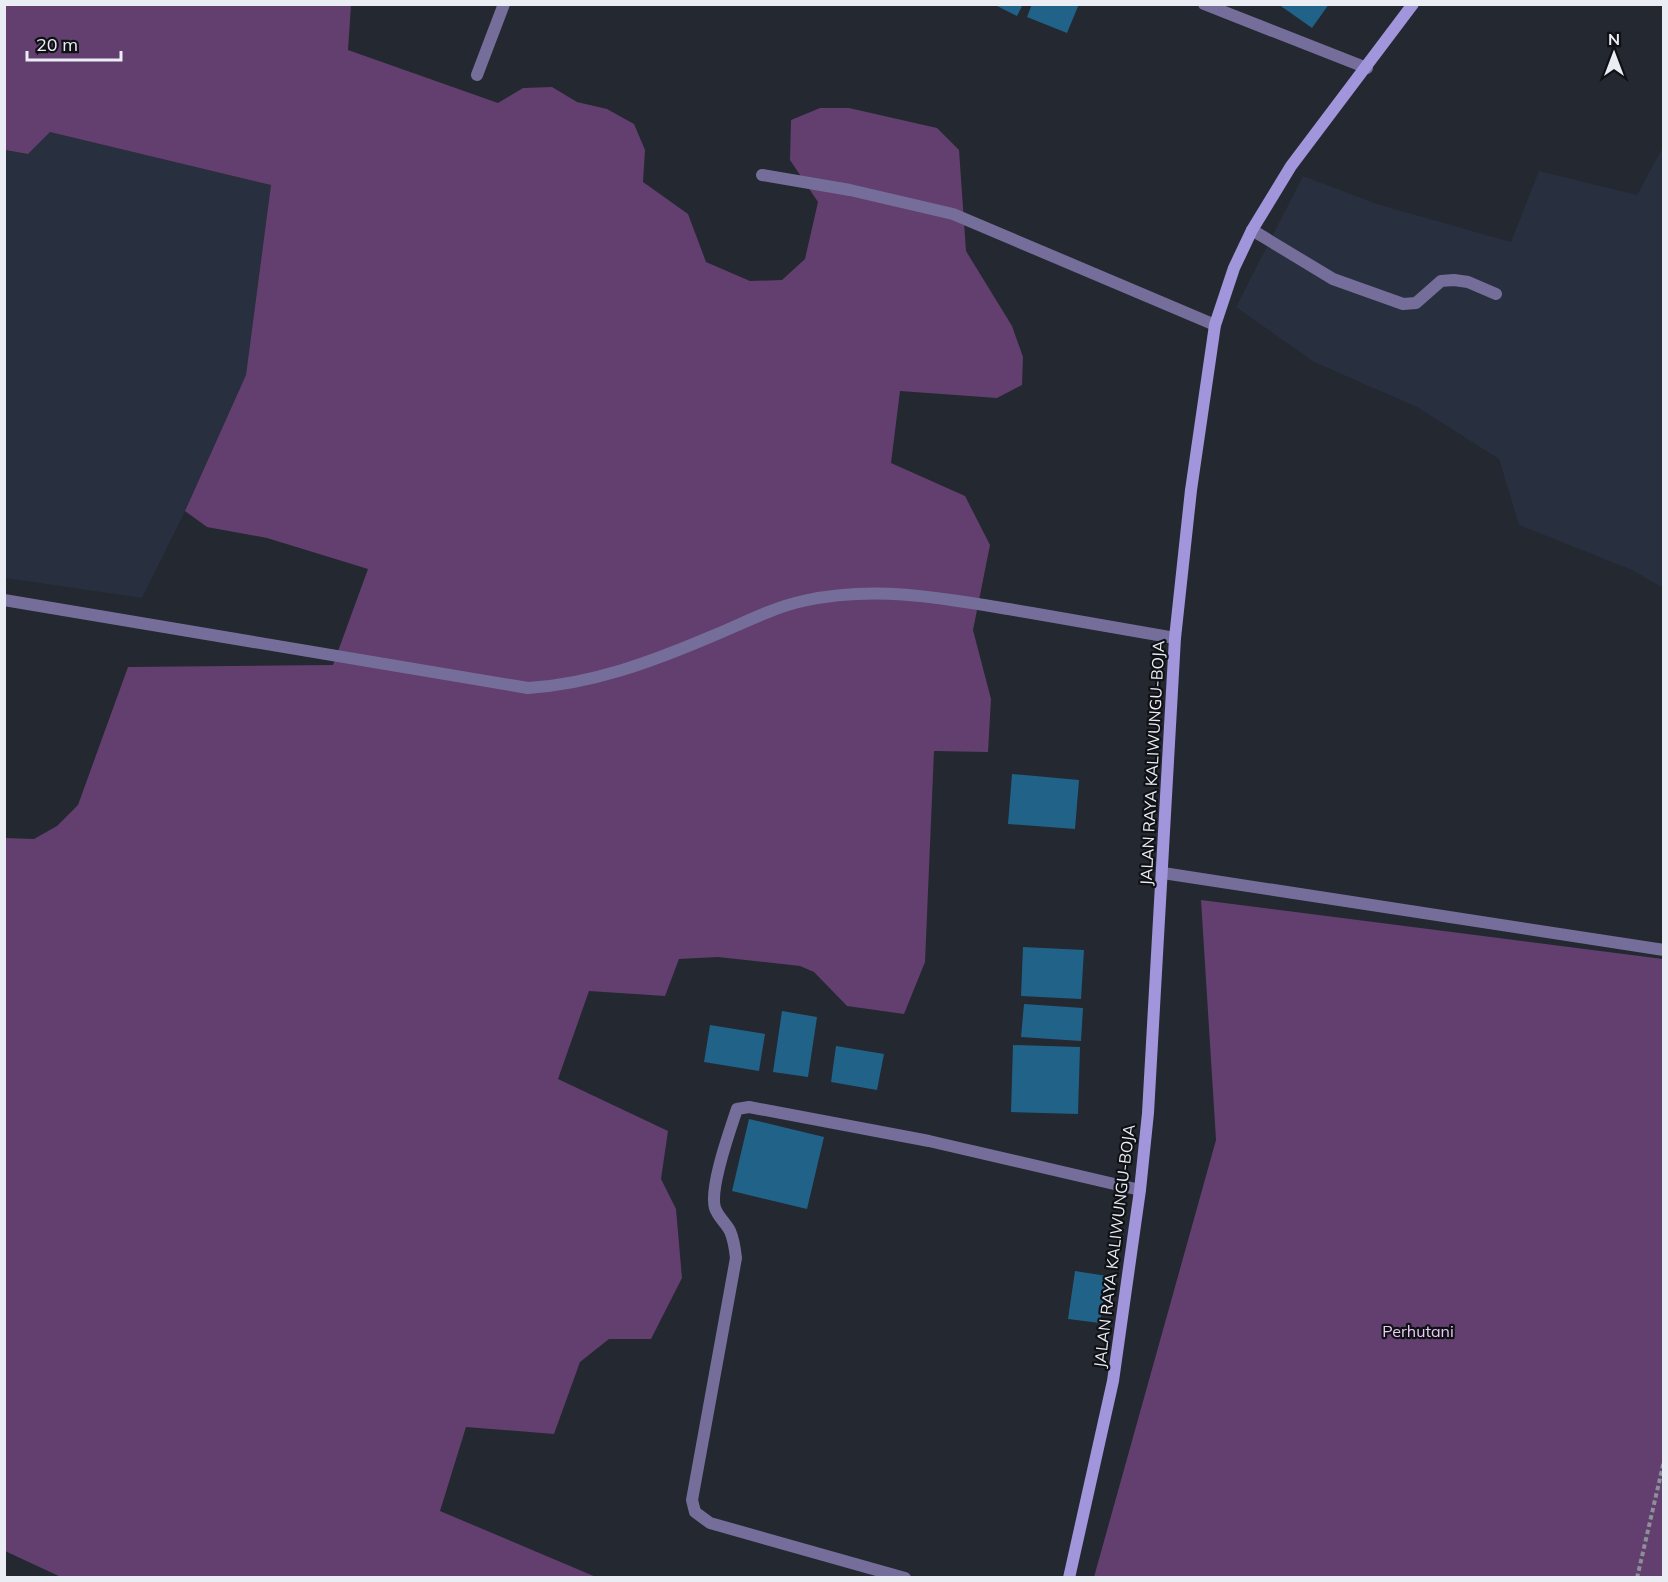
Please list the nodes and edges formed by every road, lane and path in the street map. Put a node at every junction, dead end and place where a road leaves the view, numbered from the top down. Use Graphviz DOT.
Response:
graph roads {
  1 [pos="504,4"];
  2 [pos="1204,4"];
  3 [pos="1413,4"];
  4 [pos="1367,68"];
  5 [pos="477,75"];
  6 [pos="762,175"];
  7 [pos="1252,230"];
  8 [pos="1496,294"];
  9 [pos="1215,324"];
  10 [pos="4,600"];
  11 [pos="1175,638"];
  12 [pos="1163,873"];
  13 [pos="1664,950"];
  14 [pos="1140,1191"];
  15 [pos="1664,1461"];
  16 [pos="904,1578"];
  17 [pos="1069,1578"];
  18 [pos="1637,1578"];
  1 -- 5 [label="street"];
  2 -- 4 [label="street"];
  3 -- 4 [label="main road, JALAN RAYA KALIWUNGU-BOJA"];
  4 -- 7 [label="main road, JALAN RAYA KALIWUNGU-BOJA"];
  6 -- 9 [label="street"];
  7 -- 8 [label="street"];
  7 -- 9 [label="main road, JALAN RAYA KALIWUNGU-BOJA"];
  9 -- 11 [label="main road, JALAN RAYA KALIWUNGU-BOJA"];
  10 -- 11 [label="street"];
  11 -- 12 [label="main road, JALAN RAYA KALIWUNGU-BOJA"];
  12 -- 13 [label="street"];
  12 -- 14 [label="main road, JALAN RAYA KALIWUNGU-BOJA"];
  14 -- 16 [label="street"];
  14 -- 17 [label="main road, JALAN RAYA KALIWUNGU-BOJA"];
  15 -- 18 [label="path"];
}
